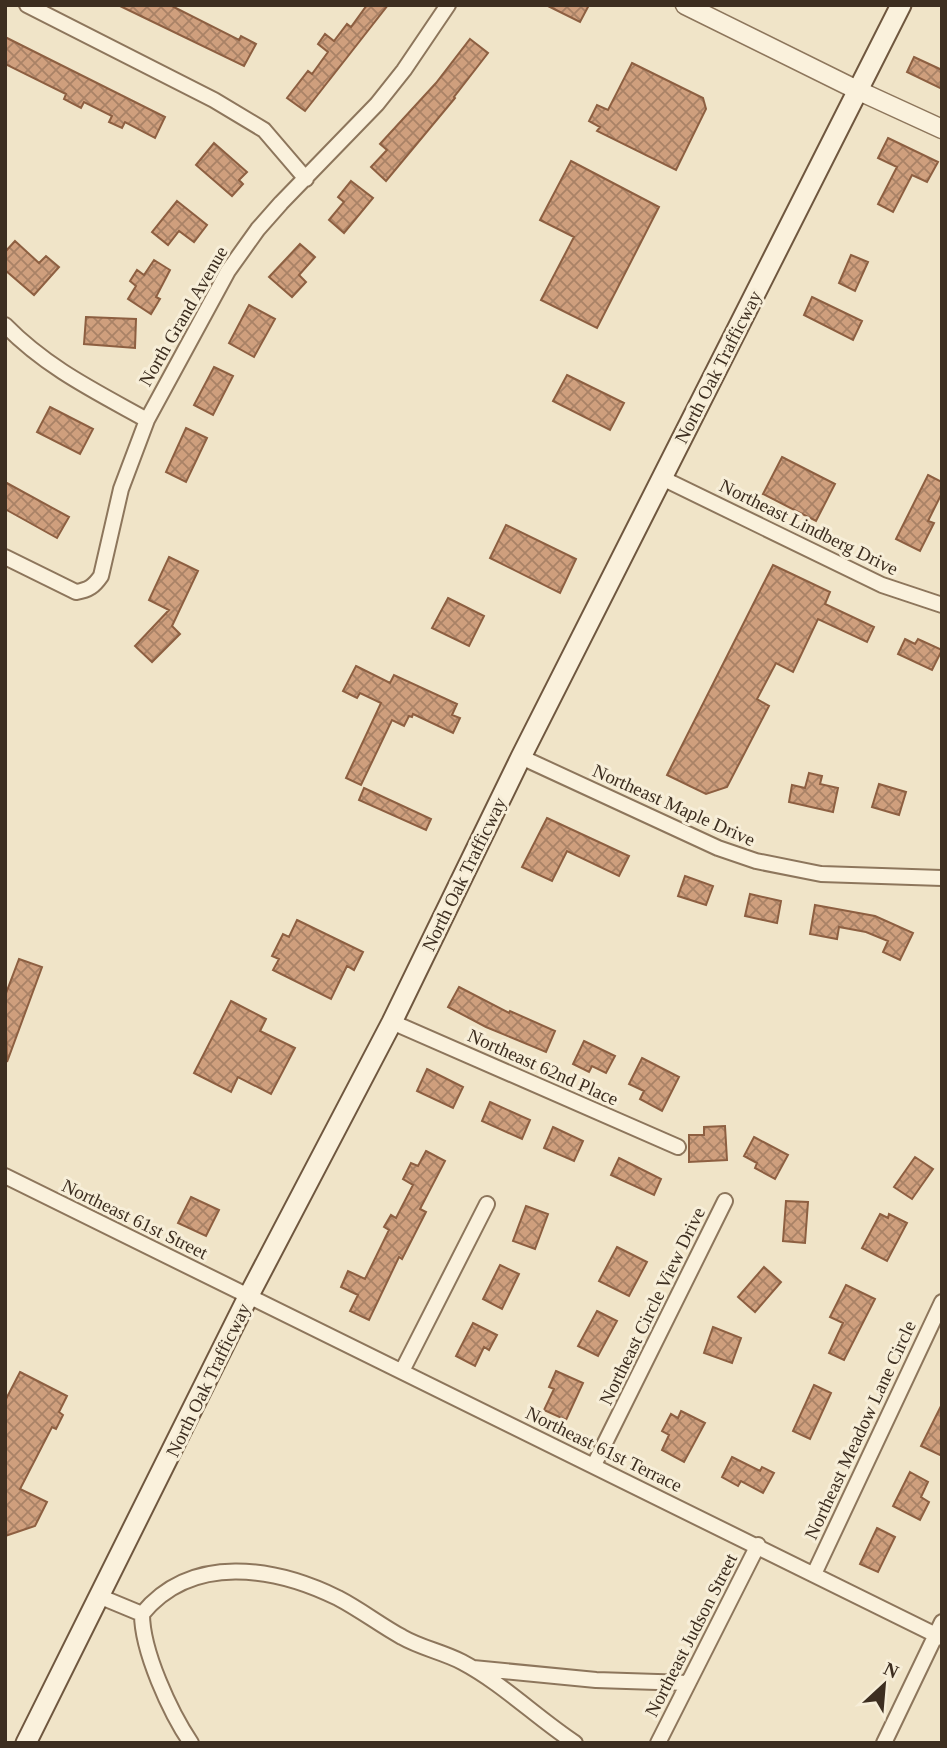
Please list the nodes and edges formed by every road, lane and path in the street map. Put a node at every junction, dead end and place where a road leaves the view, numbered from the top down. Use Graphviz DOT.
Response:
graph roads {
  1 [pos="27,5"];
  2 [pos="447,5"];
  3 [pos="685,5"];
  4 [pos="901,5"];
  5 [pos="857,90"];
  6 [pos="942,129"];
  7 [pos="306,179"];
  8 [pos="5,325"];
  9 [pos="147,419"];
  10 [pos="662,478"];
  11 [pos="5,557"];
  12 [pos="942,605"];
  13 [pos="521,757"];
  14 [pos="942,878"];
  15 [pos="392,1021"];
  16 [pos="678,1147"];
  17 [pos="5,1176"];
  18 [pos="725,1201"];
  19 [pos="486,1204"];
  20 [pos="249,1295"];
  21 [pos="942,1302"];
  22 [pos="402,1371"];
  23 [pos="594,1465"];
  24 [pos="758,1545"];
  25 [pos="814,1574"];
  26 [pos="101,1597"];
  27 [pos="142,1614"];
  28 [pos="940,1632"];
  29 [pos="470,1668"];
  30 [pos="688,1684"];
  31 [pos="26,1743"];
  32 [pos="191,1743"];
  33 [pos="575,1743"];
  34 [pos="659,1743"];
  35 [pos="884,1743"];
  1 -- 7 [label="street"];
  2 -- 7 [label="street, North Grand Avenue"];
  3 -- 5 [label="street"];
  4 -- 5 [label="main road, North Oak Trafficway"];
  5 -- 6 [label="street"];
  5 -- 10 [label="main road, North Oak Trafficway"];
  7 -- 9 [label="street, North Grand Avenue"];
  8 -- 9 [label="street"];
  9 -- 11 [label="street, North Grand Avenue"];
  10 -- 12 [label="street, Northeast Lindberg Drive"];
  10 -- 13 [label="main road, North Oak Trafficway"];
  13 -- 14 [label="street, Northeast Maple Drive"];
  13 -- 15 [label="main road, North Oak Trafficway"];
  15 -- 16 [label="street, Northeast 62nd Place"];
  15 -- 20 [label="main road, North Oak Trafficway"];
  17 -- 20 [label="street, Northeast 61st Street"];
  18 -- 23 [label="street, Northeast Circle View Drive"];
  19 -- 22 [label="street"];
  20 -- 22 [label="street, Northeast 61st Terrace"];
  20 -- 26 [label="main road, North Oak Trafficway"];
  21 -- 25 [label="street, Northeast Meadow Lane Circle"];
  22 -- 23 [label="street, Northeast 61st Terrace"];
  23 -- 24 [label="street, Northeast 61st Terrace"];
  24 -- 25 [label="street, Northeast 61st Terrace"];
  24 -- 30 [label="street, Northeast Judson Street"];
  25 -- 28 [label="street, Northeast 61st Terrace"];
  26 -- 27 [label="street"];
  26 -- 31 [label="main road, North Oak Trafficway"];
  27 -- 29 [label="street"];
  27 -- 32 [label="street"];
  28 -- 35 [label="street"];
  29 -- 30 [label="street"];
  29 -- 33 [label="street"];
  30 -- 34 [label="street, Northeast Judson Street"];
}
